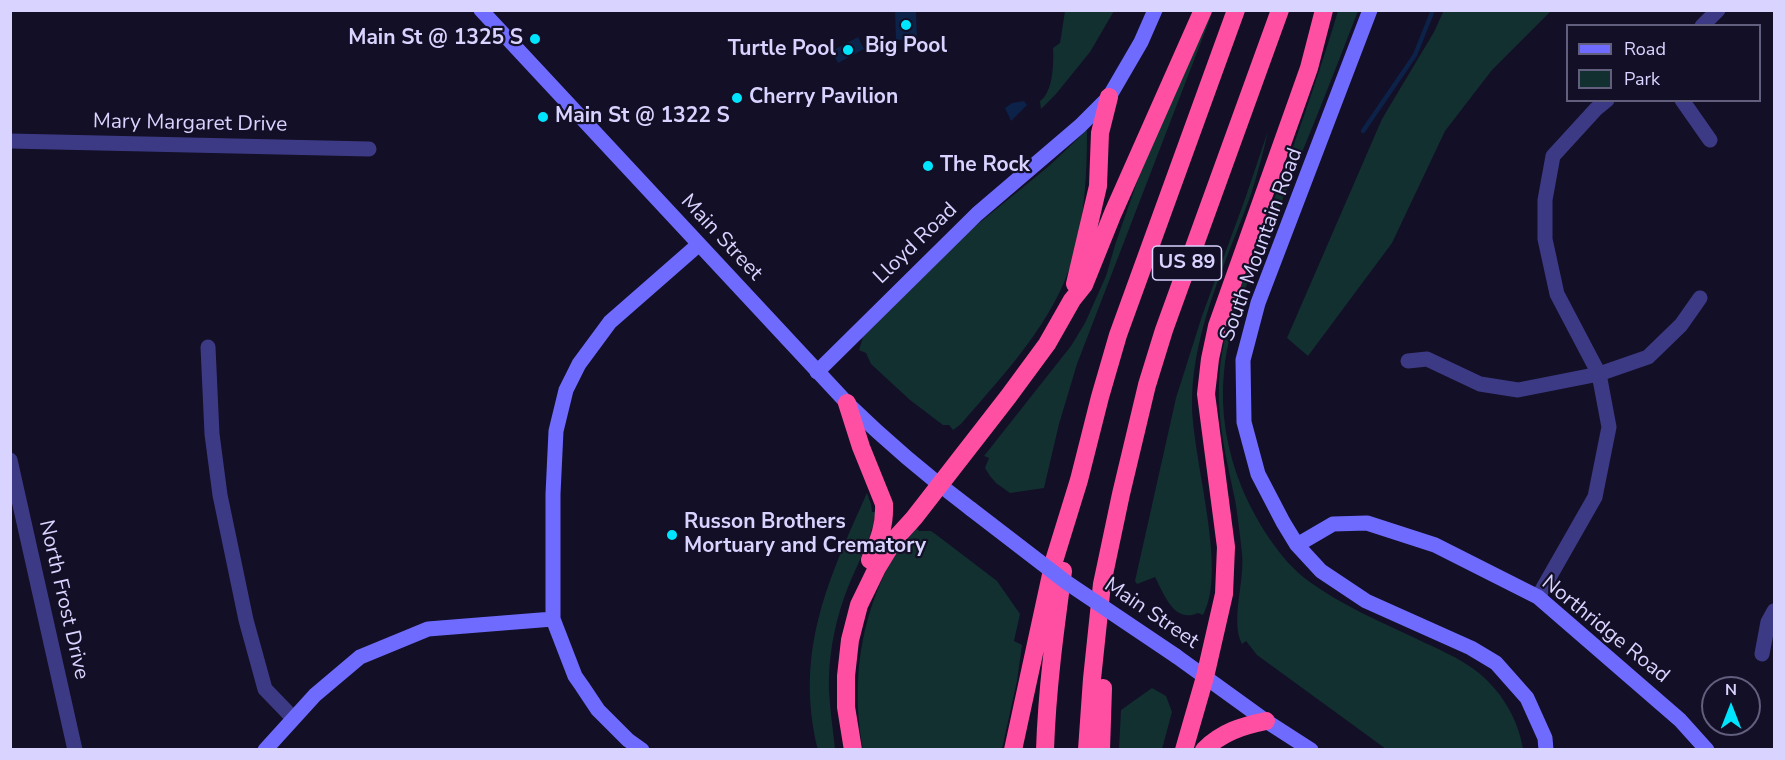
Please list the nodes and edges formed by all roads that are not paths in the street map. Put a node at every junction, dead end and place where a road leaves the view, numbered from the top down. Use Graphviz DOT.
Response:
graph roads {
  1 [pos="481,10"];
  2 [pos="1155,10"];
  3 [pos="1203,10"];
  4 [pos="1236,10"];
  5 [pos="1280,10"];
  6 [pos="1324,10"];
  7 [pos="1370,10"];
  8 [pos="1718,10"];
  9 [pos="1704,24"];
  10 [pos="1109,97"];
  11 [pos="1605,102"];
  12 [pos="1683,102"];
  13 [pos="1710,140"];
  14 [pos="10,141"];
  15 [pos="369,149"];
  16 [pos="698,245"];
  17 [pos="1700,298"];
  18 [pos="1072,300"];
  19 [pos="208,347"];
  20 [pos="1408,361"];
  21 [pos="817,372"];
  22 [pos="1599,374"];
  23 [pos="846,403"];
  24 [pos="10,460"];
  25 [pos="1078,480"];
  26 [pos="939,485"];
  27 [pos="1115,523"];
  28 [pos="1297,545"];
  29 [pos="864,595"];
  30 [pos="1538,597"];
  31 [pos="1774,611"];
  32 [pos="554,619"];
  33 [pos="1762,654"];
  34 [pos="1205,677"];
  35 [pos="293,718"];
  36 [pos="1266,721"];
  37 [pos="75,750"];
  38 [pos="265,750"];
  39 [pos="642,750"];
  40 [pos="853,750"];
  41 [pos="1013,750"];
  42 [pos="1046,750"];
  43 [pos="1087,750"];
  44 [pos="1101,750"];
  45 [pos="1184,750"];
  46 [pos="1204,750"];
  47 [pos="1311,750"];
  48 [pos="1546,750"];
  49 [pos="1707,750"];
  1 -- 16 [label="street, Main Street"];
  2 -- 10 [label="street, Lloyd Road"];
  3 -- 18 [label="highway"];
  4 -- 25 [label="highway, US 89"];
  5 -- 27 [label="highway, US 89"];
  6 -- 34 [label="highway"];
  7 -- 28 [label="street, South Mountain Road"];
  8 -- 9 [label="street"];
  10 -- 18 [label="highway"];
  10 -- 21 [label="street, Lloyd Road"];
  11 -- 22 [label="street"];
  12 -- 13 [label="street"];
  14 -- 15 [label="street, Mary Margaret Drive"];
  16 -- 21 [label="street, Main Street"];
  16 -- 32 [label="street"];
  17 -- 22 [label="street"];
  18 -- 26 [label="highway"];
  19 -- 35 [label="street"];
  20 -- 22 [label="street"];
  21 -- 23 [label="street, Main Street"];
  22 -- 30 [label="street"];
  23 -- 26 [label="street, Main Street"];
  23 -- 29 [label="highway"];
  24 -- 37 [label="street, North Frost Drive"];
  25 -- 41 [label="highway"];
  25 -- 42 [label="highway, US 89"];
  26 -- 29 [label="highway"];
  26 -- 34 [label="street, Main Street, bridge"];
  27 -- 43 [label="highway, US 89"];
  27 -- 44 [label="highway"];
  28 -- 30 [label="street, Northridge Road"];
  28 -- 48 [label="street, South Mountain Road"];
  29 -- 40 [label="highway"];
  30 -- 49 [label="street, Northridge Road"];
  31 -- 33 [label="street"];
  32 -- 35 [label="street"];
  32 -- 39 [label="street"];
  34 -- 36 [label="street, Main Street"];
  34 -- 45 [label="highway"];
  35 -- 38 [label="street"];
  36 -- 46 [label="highway"];
  36 -- 47 [label="street, Main Street"];
}
